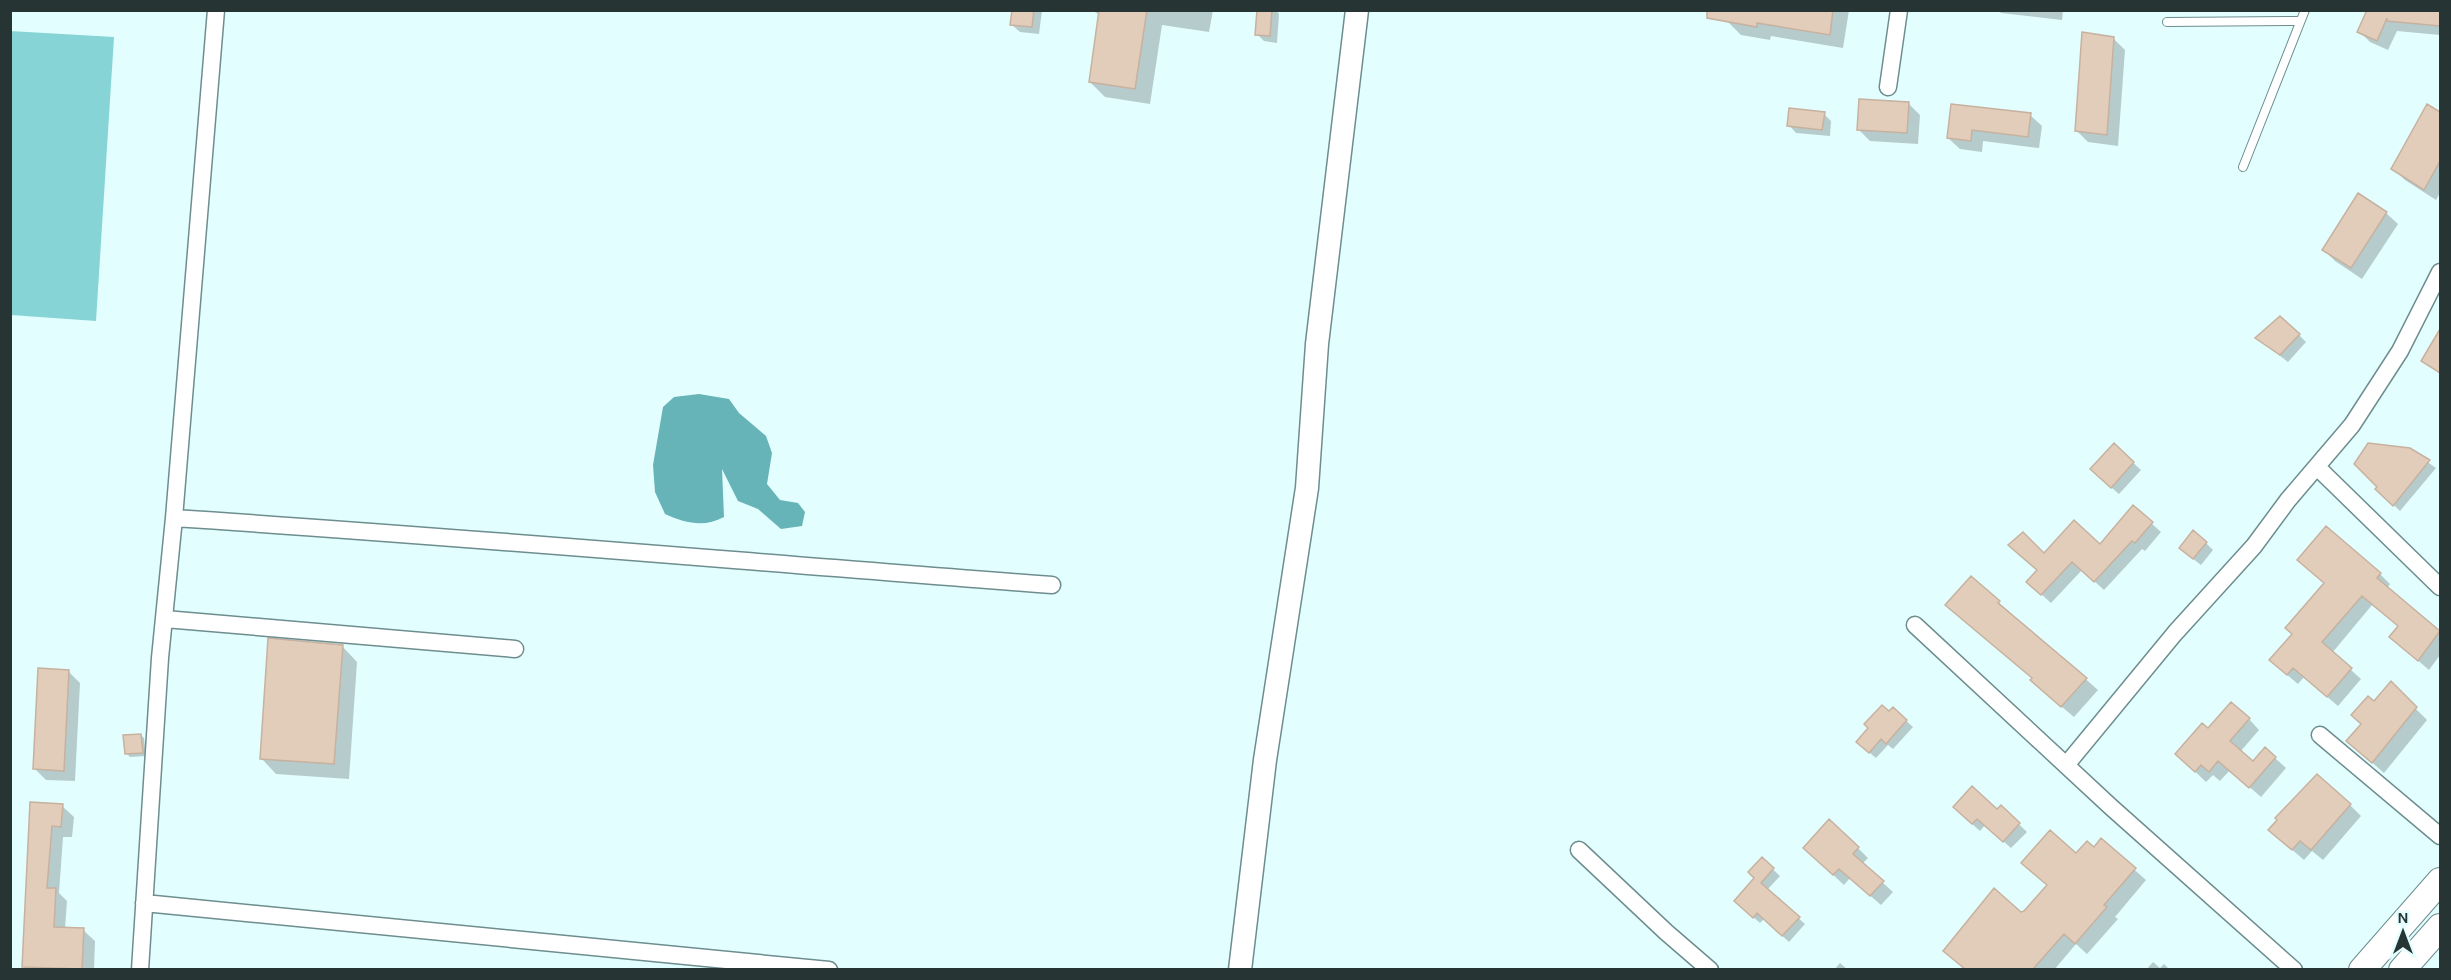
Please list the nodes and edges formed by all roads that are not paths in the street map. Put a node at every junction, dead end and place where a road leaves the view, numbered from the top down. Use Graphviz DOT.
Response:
graph roads {
  1 [pos="216,10"];
  2 [pos="1357,10"];
  3 [pos="1899,10"];
  4 [pos="2305,10"];
  5 [pos="2300,21"];
  6 [pos="2167,22"];
  7 [pos="1888,87"];
  8 [pos="2243,167"];
  9 [pos="2440,272"];
  10 [pos="2317,467"];
  11 [pos="174,518"];
  12 [pos="1052,585"];
  13 [pos="2440,587"];
  14 [pos="165,620"];
  15 [pos="1915,626"];
  16 [pos="515,649"];
  17 [pos="2320,735"];
  18 [pos="2067,764"];
  19 [pos="2440,836"];
  20 [pos="1579,850"];
  21 [pos="2440,881"];
  22 [pos="144,903"];
  23 [pos="2440,927"];
  24 [pos="755,966"];
  25 [pos="140,969"];
  26 [pos="829,969"];
  27 [pos="1240,969"];
  28 [pos="1710,969"];
  29 [pos="2294,969"];
  30 [pos="2362,969"];
  31 [pos="2402,969"];
  1 -- 11 [label="street"];
  2 -- 27 [label="street"];
  3 -- 7 [label="street"];
  4 -- 5 [label="lane"];
  5 -- 6 [label="lane"];
  5 -- 8 [label="lane"];
  9 -- 10 [label="street"];
  10 -- 13 [label="street"];
  10 -- 18 [label="street"];
  11 -- 12 [label="street"];
  11 -- 14 [label="street"];
  14 -- 16 [label="street"];
  14 -- 22 [label="street"];
  15 -- 18 [label="street"];
  17 -- 19 [label="street"];
  18 -- 29 [label="street"];
  20 -- 28 [label="street"];
  21 -- 30 [label="main road"];
  22 -- 24 [label="street"];
  22 -- 25 [label="street"];
  23 -- 31 [label="main road"];
  24 -- 26 [label="street"];
}
